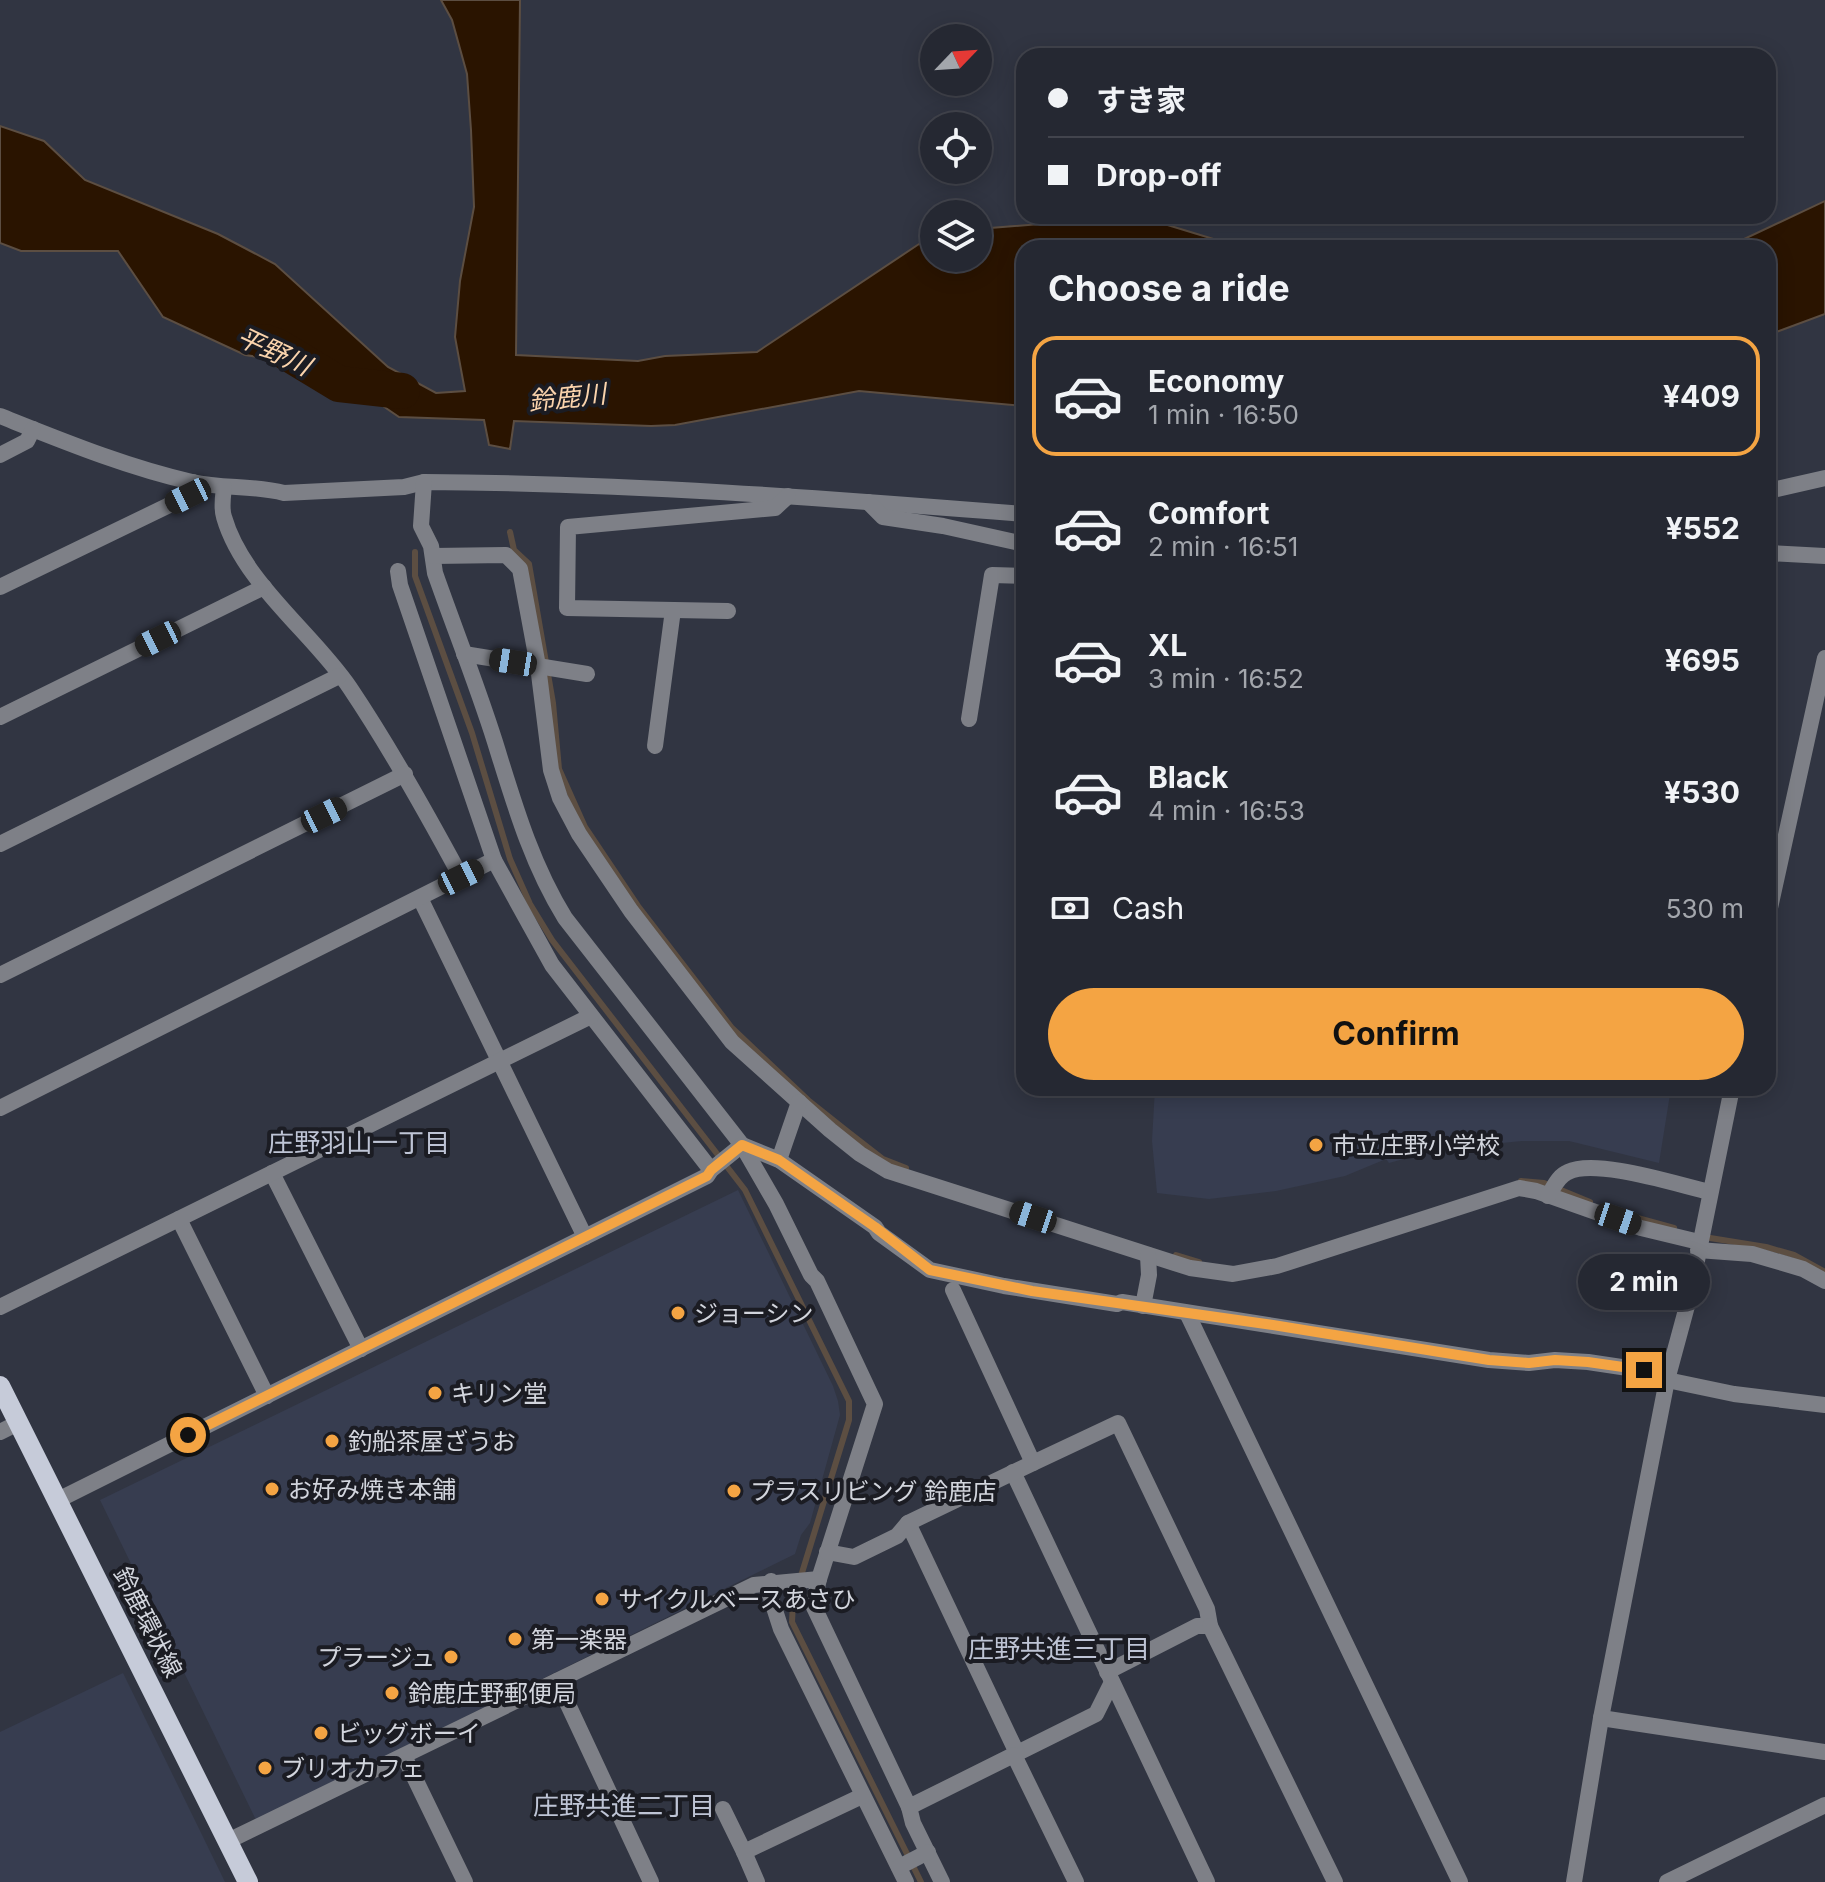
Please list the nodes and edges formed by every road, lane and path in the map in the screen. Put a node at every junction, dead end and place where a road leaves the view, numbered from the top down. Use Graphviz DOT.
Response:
graph roads {
  1 [pos="0,416"];
  2 [pos="33,429"];
  3 [pos="0,455"];
  4 [pos="1825,478"];
  5 [pos="193,482"];
  6 [pos="424,482"];
  7 [pos="224,487"];
  8 [pos="1776,489"];
  9 [pos="788,496"];
  10 [pos="868,502"];
  11 [pos="1016,513"];
  12 [pos="1016,542"];
  13 [pos="1776,553"];
  14 [pos="433,556"];
  15 [pos="1825,556"];
  16 [pos="398,571"];
  17 [pos="1016,576"];
  18 [pos="0,587"];
  19 [pos="264,587"];
  20 [pos="673,610"];
  21 [pos="728,611"];
  22 [pos="464,654"];
  23 [pos="1825,658"];
  24 [pos="538,666"];
  25 [pos="587,674"];
  26 [pos="339,676"];
  27 [pos="0,717"];
  28 [pos="969,719"];
  29 [pos="655,746"];
  30 [pos="405,774"];
  31 [pos="0,844"];
  32 [pos="1776,856"];
  33 [pos="494,860"];
  34 [pos="461,877"];
  35 [pos="420,898"];
  36 [pos="0,975"];
  37 [pos="591,1016"];
  38 [pos="499,1061"];
  39 [pos="1730,1096"];
  40 [pos="799,1102"];
  41 [pos="0,1108"];
  42 [pos="739,1147"];
  43 [pos="779,1160"];
  44 [pos="711,1170"];
  45 [pos="272,1173"];
  46 [pos="1710,1192"];
  47 [pos="1548,1196"];
  48 [pos="179,1219"];
  49 [pos="585,1237"];
  50 [pos="1700,1240"];
  51 [pos="1148,1255"];
  52 [pos="1825,1281"];
  53 [pos="953,1290"];
  54 [pos="1143,1306"];
  55 [pos="0,1307"];
  56 [pos="1187,1313"];
  57 [pos="361,1349"];
  58 [pos="1668,1377"];
  59 [pos="0,1386"];
  60 [pos="267,1396"];
  61 [pos="1825,1405"];
  62 [pos="9,1427"];
  63 [pos="1033,1463"];
  64 [pos="1013,1472"];
  65 [pos="56,1501"];
  66 [pos="908,1523"];
  67 [pos="827,1552"];
  68 [pos="819,1579"];
  69 [pos="771,1581"];
  70 [pos="1210,1626"];
  71 [pos="1109,1677"];
  72 [pos="557,1681"];
  73 [pos="1601,1718"];
  74 [pos="1825,1752"];
  75 [pos="1016,1754"];
  76 [pos="404,1756"];
  77 [pos="862,1796"];
  78 [pos="1825,1805"];
  79 [pos="909,1807"];
  80 [pos="723,1809"];
  81 [pos="228,1841"];
  82 [pos="744,1852"];
  83 [pos="926,1854"];
  84 [pos="903,1871"];
  85 [pos="248,1882"];
  86 [pos="465,1882"];
  87 [pos="651,1882"];
  88 [pos="757,1882"];
  89 [pos="942,1882"];
  90 [pos="1076,1882"];
  91 [pos="1207,1882"];
  92 [pos="1335,1882"];
  93 [pos="1460,1882"];
  94 [pos="1574,1882"];
  95 [pos="1667,1882"];
  1 -- 2 [label="street"];
  2 -- 3 [label="street"];
  2 -- 5 [label="street"];
  4 -- 8 [label="street"];
  5 -- 7 [label="street"];
  5 -- 18 [label="street"];
  6 -- 7 [label="street"];
  6 -- 9 [label="street"];
  6 -- 14 [label="street"];
  7 -- 19 [label="street"];
  9 -- 10 [label="street"];
  9 -- 20 [label="street"];
  10 -- 11 [label="street"];
  10 -- 12 [label="street"];
  13 -- 15 [label="street"];
  14 -- 22 [label="street"];
  14 -- 24 [label="street"];
  16 -- 33 [label="street"];
  17 -- 28 [label="street"];
  19 -- 26 [label="street"];
  19 -- 27 [label="street"];
  20 -- 21 [label="street"];
  20 -- 29 [label="street"];
  22 -- 24 [label="street"];
  22 -- 42 [label="street"];
  23 -- 32 [label="street"];
  24 -- 25 [label="street"];
  24 -- 40 [label="street"];
  26 -- 30 [label="street"];
  26 -- 31 [label="street"];
  30 -- 34 [label="street"];
  30 -- 36 [label="street"];
  33 -- 34 [label="street"];
  33 -- 37 [label="street"];
  34 -- 35 [label="street"];
  35 -- 38 [label="street"];
  35 -- 41 [label="street"];
  37 -- 38 [label="street"];
  37 -- 44 [label="street"];
  38 -- 45 [label="street"];
  38 -- 49 [label="street"];
  39 -- 46 [label="street"];
  40 -- 43 [label="street"];
  40 -- 51 [label="street"];
  42 -- 43 [label="street"];
  42 -- 44 [label="street"];
  42 -- 67 [label="street"];
  43 -- 54 [label="street"];
  44 -- 49 [label="street"];
  45 -- 48 [label="street"];
  45 -- 57 [label="street"];
  46 -- 47 [label="street"];
  46 -- 50 [label="street"];
  47 -- 50 [label="street"];
  47 -- 51 [label="street"];
  48 -- 55 [label="street"];
  48 -- 60 [label="street"];
  49 -- 57 [label="street"];
  50 -- 52 [label="street"];
  50 -- 58 [label="street"];
  51 -- 54 [label="street"];
  53 -- 63 [label="street"];
  54 -- 56 [label="street"];
  56 -- 58 [label="street"];
  56 -- 93 [label="street"];
  57 -- 60 [label="street"];
  58 -- 61 [label="street"];
  58 -- 73 [label="street"];
  59 -- 62 [label="main road, 鈴鹿環状線"];
  60 -- 65 [label="street"];
  62 -- 65 [label="main road, 鈴鹿環状線"];
  63 -- 64 [label="street"];
  63 -- 70 [label="street"];
  64 -- 66 [label="street"];
  64 -- 71 [label="street"];
  65 -- 81 [label="main road, 鈴鹿環状線"];
  66 -- 67 [label="street"];
  66 -- 75 [label="street"];
  67 -- 68 [label="street"];
  68 -- 69 [label="street"];
  68 -- 79 [label="street"];
  69 -- 72 [label="street"];
  69 -- 77 [label="street"];
  70 -- 71 [label="street"];
  70 -- 92 [label="street"];
  71 -- 75 [label="street"];
  71 -- 91 [label="street"];
  72 -- 76 [label="street"];
  72 -- 87 [label="street"];
  73 -- 74 [label="street"];
  73 -- 94 [label="street"];
  75 -- 79 [label="street"];
  75 -- 90 [label="street"];
  76 -- 81 [label="street"];
  76 -- 86 [label="street"];
  77 -- 82 [label="street"];
  77 -- 84 [label="street"];
  78 -- 95 [label="street"];
  79 -- 83 [label="street"];
  80 -- 82 [label="street"];
  81 -- 85 [label="main road, 鈴鹿環状線"];
  82 -- 88 [label="street"];
  83 -- 84 [label="street"];
  83 -- 89 [label="street"];
}
